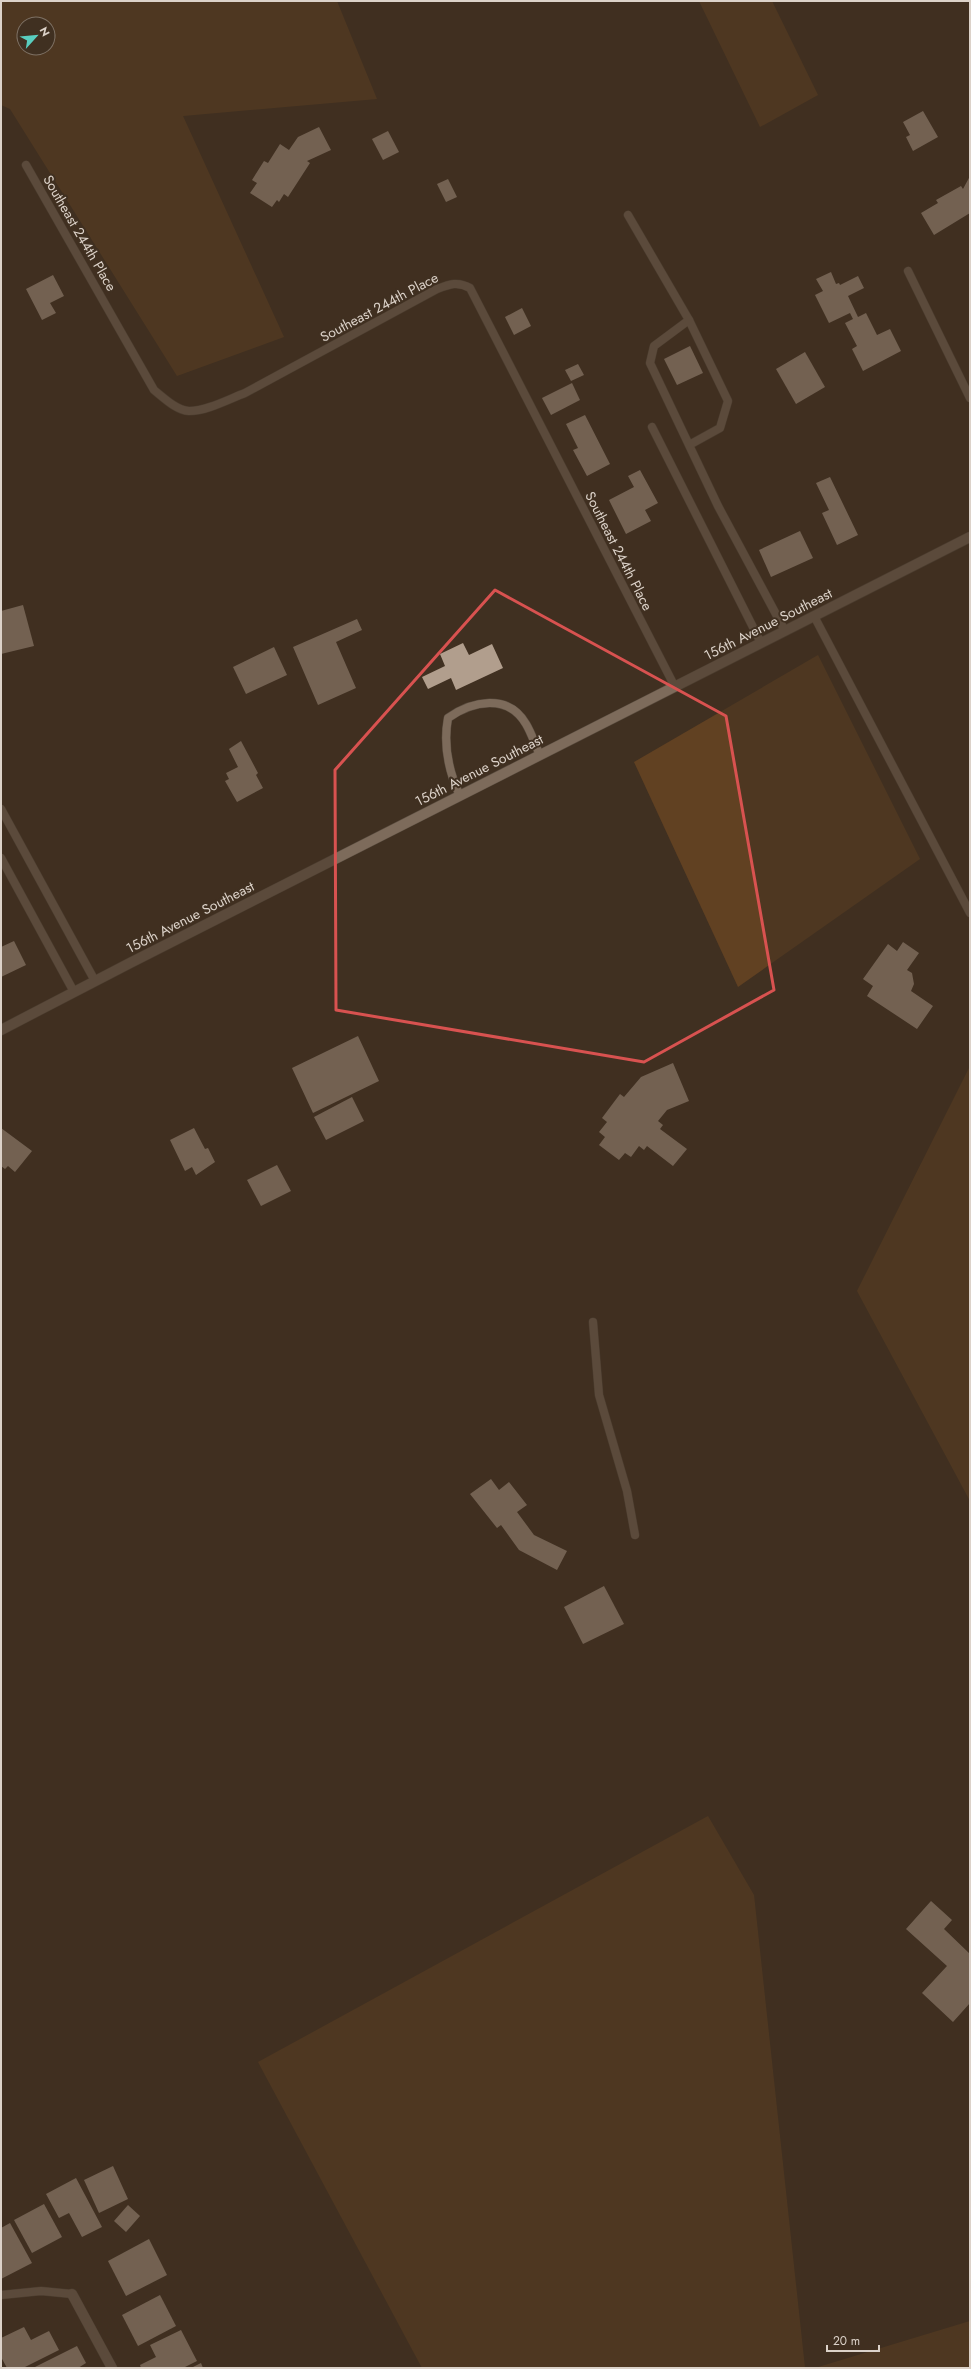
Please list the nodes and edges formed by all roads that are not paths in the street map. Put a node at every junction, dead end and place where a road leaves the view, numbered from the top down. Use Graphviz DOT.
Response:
graph roads {
  1 [pos="26,165"];
  2 [pos="628,215"];
  3 [pos="908,271"];
  4 [pos="688,320"];
  5 [pos="970,398"];
  6 [pos="652,427"];
  7 [pos="691,444"];
  8 [pos="970,538"];
  9 [pos="814,616"];
  10 [pos="784,631"];
  11 [pos="761,643"];
  12 [pos="675,687"];
  13 [pos="540,755"];
  14 [pos="460,796"];
  15 [pos="1,809"];
  16 [pos="1,858"];
  17 [pos="970,913"];
  18 [pos="95,981"];
  19 [pos="74,992"];
  20 [pos="1,1030"];
  21 [pos="594,1322"];
  22 [pos="635,1535"];
  23 [pos="72,2294"];
  24 [pos="1,2295"];
  25 [pos="112,2368"];
  1 -- 12 [label="lane, Southeast 244th Place"];
  2 -- 4 [label="lane"];
  3 -- 5 [label="lane"];
  4 -- 7 [label="lane"];
  4 -- 7 [label="lane"];
  6 -- 11 [label="lane"];
  7 -- 10 [label="lane"];
  8 -- 9 [label="street, 156th Avenue Southeast"];
  9 -- 10 [label="street, 156th Avenue Southeast"];
  9 -- 17 [label="lane"];
  10 -- 11 [label="street, 156th Avenue Southeast"];
  11 -- 12 [label="street, 156th Avenue Southeast"];
  12 -- 13 [label="street, 156th Avenue Southeast"];
  13 -- 14 [label="street, 156th Avenue Southeast"];
  13 -- 14 [label="lane"];
  14 -- 18 [label="street, 156th Avenue Southeast"];
  15 -- 18 [label="lane"];
  16 -- 19 [label="lane"];
  18 -- 19 [label="street, 156th Avenue Southeast"];
  19 -- 20 [label="street, 156th Avenue Southeast"];
  21 -- 22 [label="lane"];
  23 -- 24 [label="lane"];
  23 -- 25 [label="street"];
}
